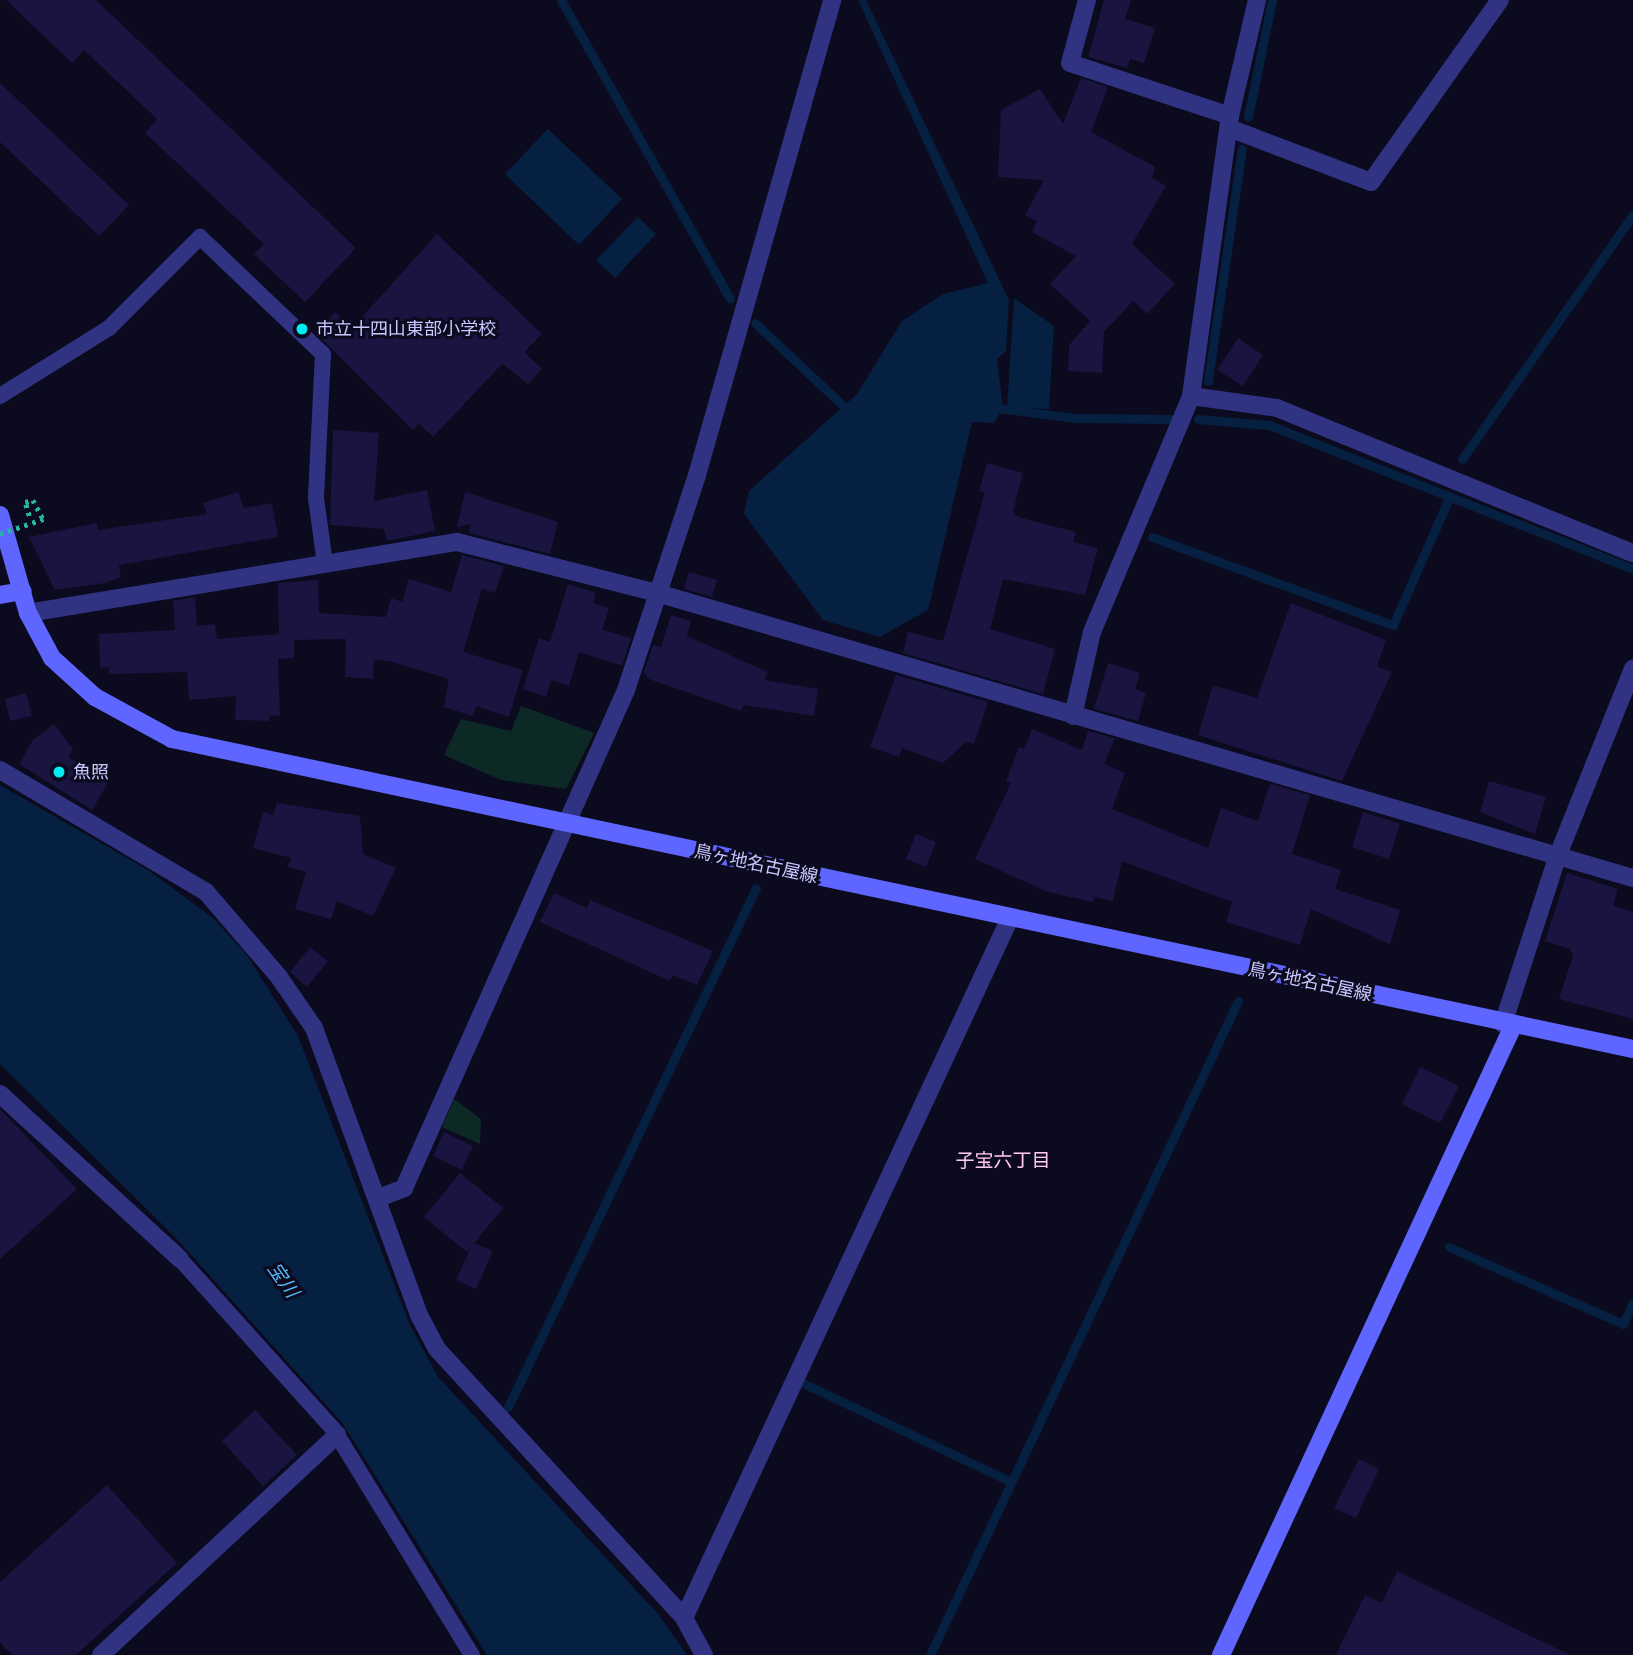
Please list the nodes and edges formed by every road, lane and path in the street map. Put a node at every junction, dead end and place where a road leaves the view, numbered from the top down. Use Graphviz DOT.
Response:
graph roads {
  1 [pos="832,0"];
  2 [pos="1087,0"];
  3 [pos="1257,0"];
  4 [pos="1500,0"];
  5 [pos="1229,122"];
  6 [pos="0,396"];
  7 [pos="1191,397"];
  8 [pos="0,515"];
  9 [pos="29,516"];
  10 [pos="0,534"];
  11 [pos="1633,553"];
  12 [pos="325,564"];
  13 [pos="23,591"];
  14 [pos="657,593"];
  15 [pos="0,595"];
  16 [pos="28,613"];
  17 [pos="1633,668"];
  18 [pos="1073,716"];
  19 [pos="0,770"];
  20 [pos="569,824"];
  21 [pos="1558,855"];
  22 [pos="1633,878"];
  23 [pos="1010,918"];
  24 [pos="1508,1025"];
  25 [pos="1633,1049"];
  26 [pos="0,1094"];
  27 [pos="381,1197"];
  28 [pos="180,1259"];
  29 [pos="337,1435"];
  30 [pos="684,1618"];
  31 [pos="100,1655"];
  32 [pos="472,1655"];
  33 [pos="704,1655"];
  34 [pos="1221,1655"];
  1 -- 14 [label="street"];
  2 -- 5 [label="street"];
  3 -- 5 [label="street"];
  4 -- 5 [label="street"];
  5 -- 7 [label="street"];
  6 -- 12 [label="lane"];
  7 -- 11 [label="street"];
  7 -- 18 [label="street"];
  8 -- 13 [label="main road, 鳥ヶ地名古屋線"];
  9 -- 10 [label="path, bridge"];
  12 -- 14 [label="street"];
  12 -- 16 [label="street"];
  13 -- 15 [label="main road"];
  13 -- 16 [label="main road, 鳥ヶ地名古屋線"];
  14 -- 18 [label="street"];
  14 -- 20 [label="street"];
  16 -- 20 [label="main road, 鳥ヶ地名古屋線"];
  17 -- 21 [label="street"];
  18 -- 21 [label="street"];
  19 -- 27 [label="street"];
  20 -- 23 [label="main road, 鳥ヶ地名古屋線"];
  20 -- 27 [label="street"];
  21 -- 22 [label="street"];
  21 -- 24 [label="street"];
  23 -- 24 [label="main road, 鳥ヶ地名古屋線"];
  23 -- 30 [label="street"];
  24 -- 25 [label="main road, 鳥ヶ地名古屋線"];
  24 -- 34 [label="main road"];
  26 -- 28 [label="street"];
  27 -- 30 [label="street"];
  28 -- 29 [label="lane"];
  29 -- 31 [label="street"];
  29 -- 32 [label="lane"];
  30 -- 33 [label="street"];
}
